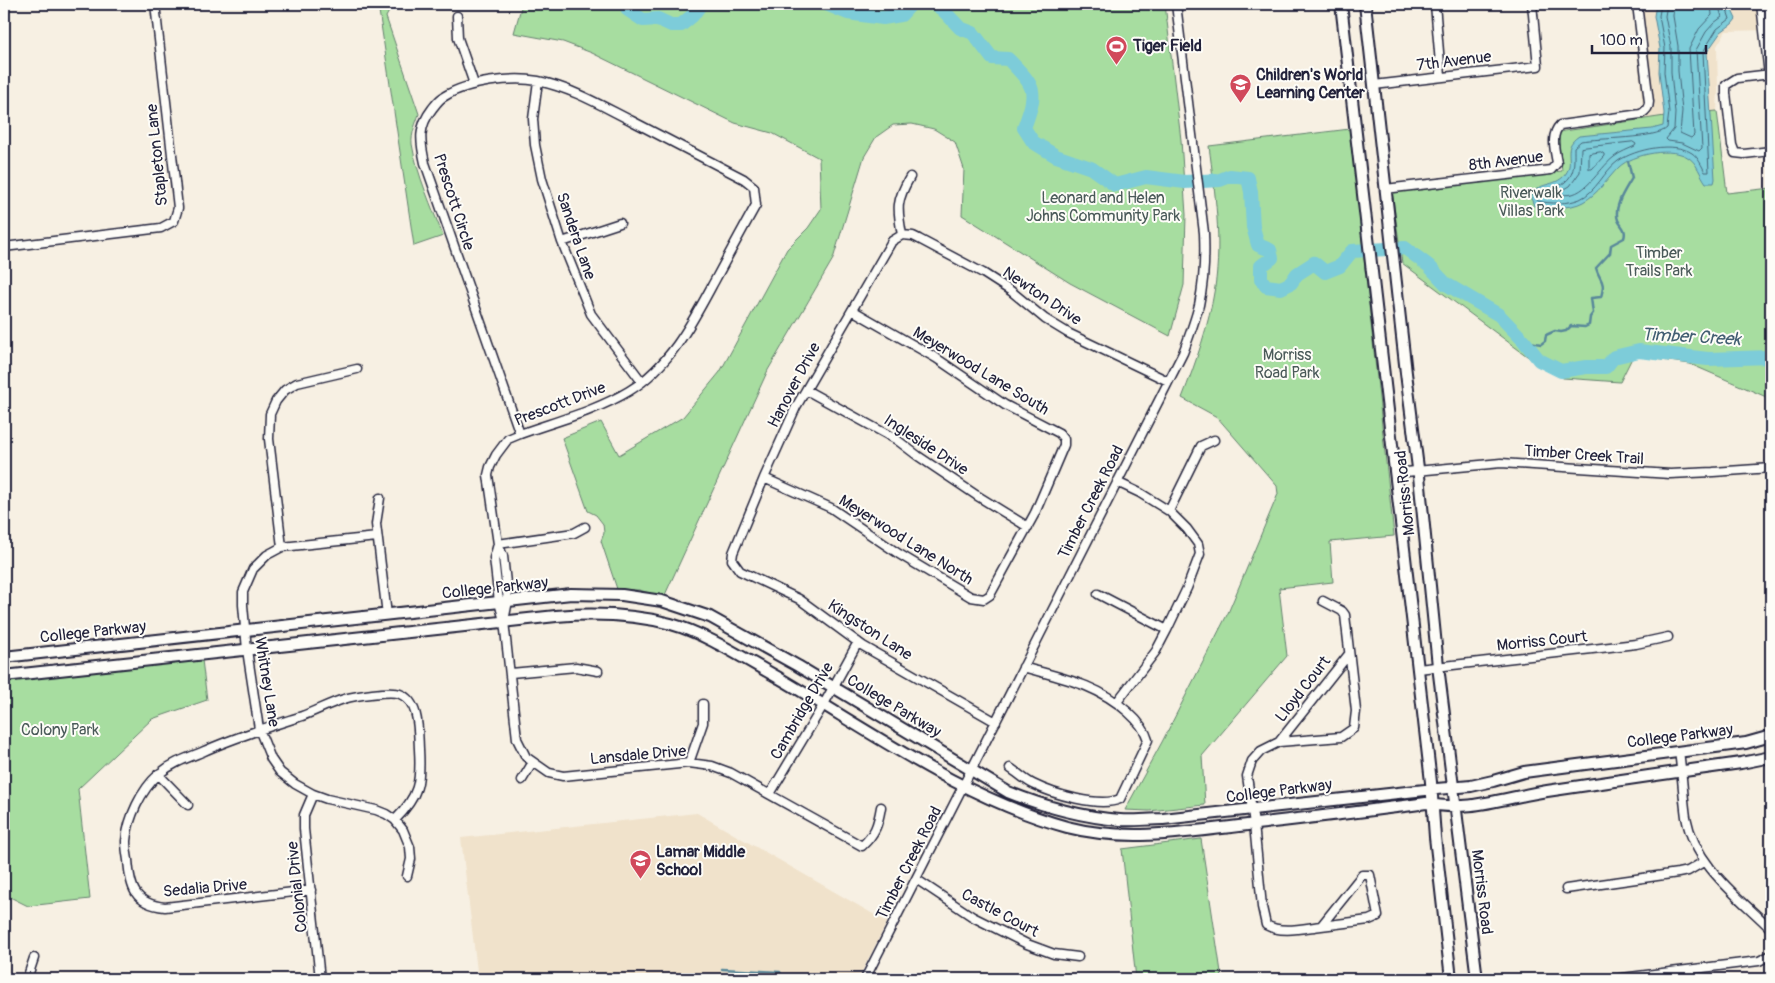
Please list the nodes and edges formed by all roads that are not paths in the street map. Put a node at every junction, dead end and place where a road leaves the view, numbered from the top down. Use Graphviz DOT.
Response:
graph roads {
  1 [pos="155,4"];
  2 [pos="1176,4"];
  3 [pos="1341,4"];
  4 [pos="1365,4"];
  5 [pos="1434,4"];
  6 [pos="1532,4"];
  7 [pos="1637,4"];
  8 [pos="1761,4"];
  9 [pos="457,16"];
  10 [pos="1767,25"];
  11 [pos="1770,74"];
  12 [pos="1441,76"];
  13 [pos="538,81"];
  14 [pos="474,84"];
  15 [pos="1374,85"];
  16 [pos="1771,151"];
  17 [pos="910,177"];
  18 [pos="747,182"];
  19 [pos="1385,189"];
  20 [pos="620,223"];
  21 [pos="902,235"];
  22 [pos="562,242"];
  23 [pos="4,247"];
  24 [pos="852,310"];
  25 [pos="357,369"];
  26 [pos="1168,381"];
  27 [pos="642,382"];
  28 [pos="806,390"];
  29 [pos="520,434"];
  30 [pos="1214,440"];
  31 [pos="1771,468"];
  32 [pos="1418,470"];
  33 [pos="1395,473"];
  34 [pos="764,478"];
  35 [pos="1117,482"];
  36 [pos="380,498"];
  37 [pos="1169,511"];
  38 [pos="585,526"];
  39 [pos="1028,527"];
  40 [pos="377,537"];
  41 [pos="498,544"];
  42 [pos="282,547"];
  43 [pos="732,560"];
  44 [pos="1098,594"];
  45 [pos="1323,601"];
  46 [pos="503,602"];
  47 [pos="387,615"];
  48 [pos="504,622"];
  49 [pos="1167,630"];
  50 [pos="245,631"];
  51 [pos="1668,637"];
  52 [pos="858,642"];
  53 [pos="112,645"];
  54 [pos="247,650"];
  55 [pos="39,653"];
  56 [pos="1349,654"];
  57 [pos="4,657"];
  58 [pos="113,664"];
  59 [pos="1438,666"];
  60 [pos="1023,667"];
  61 [pos="1418,669"];
  62 [pos="598,671"];
  63 [pos="41,672"];
  64 [pos="510,673"];
  65 [pos="4,676"];
  66 [pos="833,687"];
  67 [pos="1117,702"];
  68 [pos="703,704"];
  69 [pos="824,704"];
  70 [pos="996,722"];
  71 [pos="259,729"];
  72 [pos="1771,736"];
  73 [pos="1280,742"];
  74 [pos="1679,751"];
  75 [pos="1771,757"];
  76 [pos="533,762"];
  77 [pos="689,763"];
  78 [pos="1010,768"];
  79 [pos="972,770"];
  80 [pos="1682,772"];
  81 [pos="158,774"];
  82 [pos="522,780"];
  83 [pos="964,787"];
  84 [pos="1454,788"];
  85 [pos="1431,789"];
  86 [pos="312,794"];
  87 [pos="770,794"];
  88 [pos="1432,804"];
  89 [pos="188,805"];
  90 [pos="881,807"];
  91 [pos="1457,807"];
  92 [pos="1251,809"];
  93 [pos="395,820"];
  94 [pos="1254,824"];
  95 [pos="1705,861"];
  96 [pos="407,876"];
  97 [pos="916,880"];
  98 [pos="1566,889"];
  99 [pos="310,890"];
  100 [pos="1321,926"];
  101 [pos="1771,929"];
  102 [pos="1771,955"];
  103 [pos="1078,956"];
  104 [pos="34,958"];
  105 [pos="27,979"];
  106 [pos="320,979"];
  107 [pos="865,979"];
  108 [pos="1451,979"];
  109 [pos="1477,979"];
  110 [pos="1614,979"];
  1 -- 23 [label="street, Stapleton Lane"];
  2 -- 26 [label="street, Timber Creek Road"];
  3 -- 33 [label="main road, Morriss Road"];
  4 -- 15 [label="main road, Morriss Road"];
  5 -- 12 [label="street"];
  6 -- 12 [label="street, 7th Avenue"];
  7 -- 19 [label="street, 8th Avenue"];
  8 -- 10 [label="street"];
  9 -- 14 [label="street"];
  10 -- 11 [label="street"];
  11 -- 16 [label="street"];
  12 -- 15 [label="street, 7th Avenue"];
  13 -- 14 [label="street, Prescott Circle"];
  13 -- 18 [label="street, Prescott Circle"];
  13 -- 22 [label="street, Sandera Lane"];
  14 -- 29 [label="street, Prescott Circle"];
  15 -- 19 [label="main road, Morriss Road"];
  17 -- 21 [label="street"];
  18 -- 27 [label="street, Prescott Drive"];
  19 -- 32 [label="main road, Morriss Road"];
  20 -- 22 [label="street"];
  21 -- 24 [label="street, Hanover Drive"];
  21 -- 26 [label="street, Newton Drive"];
  22 -- 27 [label="street, Sandera Lane"];
  24 -- 28 [label="street, Hanover Drive"];
  24 -- 39 [label="street, Meyerwood Lane South"];
  25 -- 42 [label="street"];
  26 -- 35 [label="street, Timber Creek Road"];
  27 -- 29 [label="street, Prescott Drive"];
  28 -- 34 [label="street, Hanover Drive"];
  28 -- 39 [label="street, Ingleside Drive"];
  29 -- 41 [label="street, Prescott Drive"];
  30 -- 37 [label="street"];
  31 -- 32 [label="street, Timber Creek Trail"];
  32 -- 33 [label="street, Timber Creek Trail"];
  32 -- 59 [label="main road, Morriss Road"];
  33 -- 61 [label="main road, Morriss Road"];
  34 -- 39 [label="street, Meyerwood Lane North"];
  34 -- 43 [label="street, Hanover Drive"];
  35 -- 37 [label="street"];
  35 -- 60 [label="street, Timber Creek Road"];
  36 -- 40 [label="street"];
  37 -- 49 [label="street"];
  38 -- 41 [label="street"];
  40 -- 42 [label="street, Whitney Lane"];
  40 -- 47 [label="street"];
  41 -- 46 [label="street, Prescott Drive"];
  42 -- 50 [label="street, Whitney Lane"];
  43 -- 52 [label="street, Kingston Lane"];
  44 -- 49 [label="street"];
  45 -- 56 [label="street, Lloyd Court"];
  46 -- 47 [label="main road, College Parkway"];
  46 -- 48 [label="street, Prescott Drive"];
  46 -- 66 [label="main road, College Parkway"];
  47 -- 50 [label="main road, College Parkway"];
  48 -- 54 [label="main road, College Parkway"];
  48 -- 64 [label="street, Lansdale Drive"];
  48 -- 69 [label="main road, College Parkway"];
  49 -- 67 [label="street"];
  50 -- 53 [label="main road, College Parkway"];
  50 -- 54 [label="street, Whitney Lane"];
  51 -- 59 [label="street, Morriss Court"];
  52 -- 66 [label="street, Cambridge Drive"];
  52 -- 70 [label="street, Kingston Lane"];
  53 -- 55 [label="main road, College Parkway"];
  53 -- 58 [label="main road"];
  54 -- 58 [label="main road, College Parkway"];
  54 -- 71 [label="street, Whitney Lane"];
  55 -- 57 [label="main road, College Parkway"];
  55 -- 63 [label="main road"];
  56 -- 73 [label="street, Lloyd Court"];
  56 -- 73 [label="street, Lloyd Court"];
  58 -- 63 [label="main road, College Parkway"];
  59 -- 61 [label="street, Morriss Court"];
  59 -- 84 [label="main road, Morriss Road"];
  60 -- 67 [label="street"];
  60 -- 70 [label="street, Timber Creek Road"];
  61 -- 85 [label="main road, Morriss Road"];
  62 -- 64 [label="street"];
  63 -- 65 [label="main road, College Parkway"];
  64 -- 76 [label="street, Lansdale Drive"];
  66 -- 69 [label="street, Cambridge Drive"];
  66 -- 79 [label="main road, College Parkway"];
  67 -- 78 [label="street"];
  68 -- 77 [label="street"];
  69 -- 83 [label="main road, College Parkway"];
  69 -- 87 [label="street, Cambridge Drive"];
  70 -- 79 [label="street, Timber Creek Road"];
  71 -- 81 [label="street, Sedalia Drive"];
  71 -- 86 [label="street, Whitney Lane"];
  71 -- 93 [label="street, Sedalia Drive"];
  72 -- 74 [label="main road, College Parkway"];
  73 -- 92 [label="street, Lloyd Court"];
  74 -- 80 [label="street"];
  74 -- 84 [label="main road, College Parkway"];
  75 -- 80 [label="main road, College Parkway"];
  76 -- 77 [label="street, Lansdale Drive"];
  76 -- 82 [label="street"];
  77 -- 87 [label="street, Lansdale Drive"];
  79 -- 83 [label="street, Timber Creek Road"];
  79 -- 92 [label="main road, College Parkway"];
  80 -- 91 [label="main road, College Parkway"];
  80 -- 95 [label="street"];
  81 -- 89 [label="street"];
  81 -- 99 [label="street, Sedalia Drive"];
  83 -- 94 [label="main road, College Parkway"];
  83 -- 97 [label="street, Timber Creek Road"];
  84 -- 85 [label="main road, College Parkway"];
  84 -- 91 [label="main road, Morriss Road"];
  85 -- 88 [label="main road, Morriss Road"];
  85 -- 92 [label="main road, College Parkway"];
  86 -- 93 [label="street, Whitney Lane"];
  86 -- 99 [label="street, Colonial Drive"];
  87 -- 90 [label="street, Lansdale Drive"];
  88 -- 91 [label="main road, College Parkway"];
  88 -- 94 [label="main road, College Parkway"];
  88 -- 108 [label="main road, Morriss Road"];
  91 -- 109 [label="main road, Morriss Road"];
  92 -- 94 [label="street, Lloyd Court"];
  93 -- 96 [label="street"];
  94 -- 100 [label="street, Lloyd Court"];
  95 -- 98 [label="street"];
  95 -- 101 [label="street"];
  97 -- 103 [label="street, Castle Court"];
  97 -- 107 [label="street, Timber Creek Road"];
  99 -- 106 [label="street, Colonial Drive"];
  100 -- 100 [label="street"];
  102 -- 110 [label="street"];
  104 -- 105 [label="street"];
}
